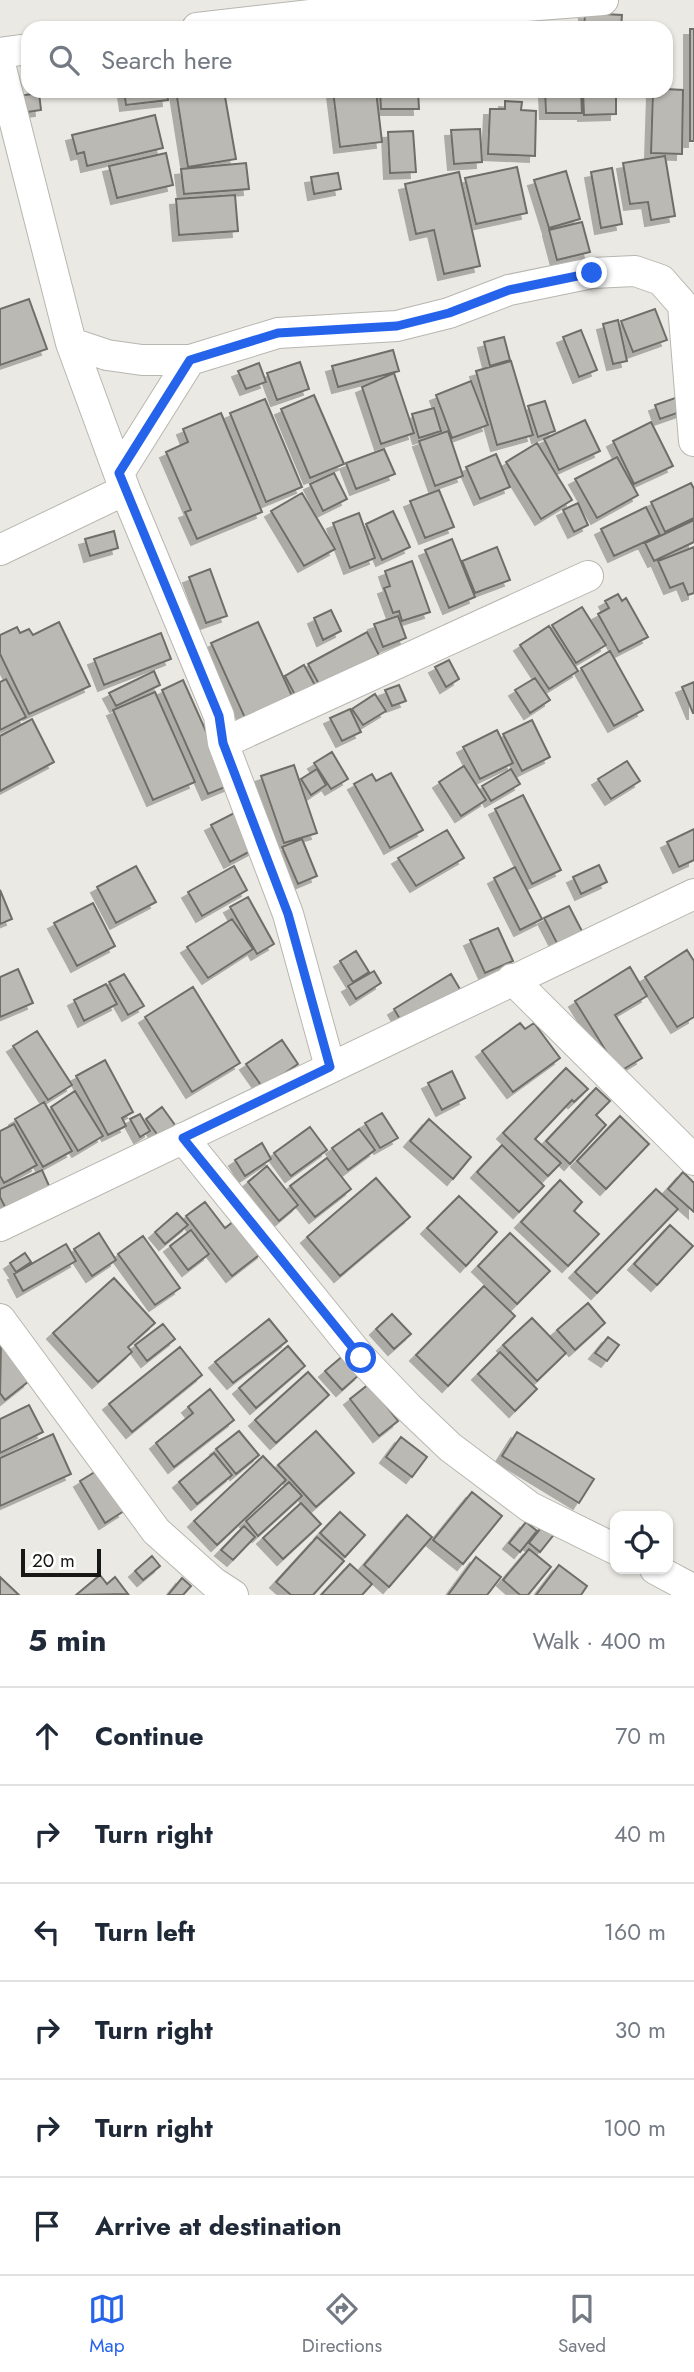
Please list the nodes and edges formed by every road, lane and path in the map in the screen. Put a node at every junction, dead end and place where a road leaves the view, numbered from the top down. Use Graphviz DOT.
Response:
graph roads {
  1 [pos="603,0"];
  2 [pos="267,10"];
  3 [pos="224,21"];
  4 [pos="21,50"];
  5 [pos="0,52"];
  6 [pos="0,64"];
  7 [pos="71,343"];
  8 [pos="190,360"];
  9 [pos="694,441"];
  10 [pos="122,482"];
  11 [pos="0,551"];
  12 [pos="587,576"];
  13 [pos="223,743"];
  14 [pos="694,894"];
  15 [pos="512,979"];
  16 [pos="330,1067"];
  17 [pos="183,1138"];
  18 [pos="694,1160"];
  19 [pos="0,1226"];
  20 [pos="0,1319"];
  21 [pos="610,1547"];
  22 [pos="670,1574"];
  23 [pos="690,1581"];
  24 [pos="233,1595"];
  1 -- 2 [label="street"];
  2 -- 3 [label="street"];
  4 -- 5 [label="street"];
  6 -- 7 [label="street"];
  7 -- 8 [label="street"];
  7 -- 10 [label="street"];
  8 -- 9 [label="street"];
  8 -- 10 [label="street"];
  10 -- 11 [label="street"];
  10 -- 13 [label="street"];
  12 -- 13 [label="street"];
  13 -- 16 [label="street"];
  14 -- 15 [label="street"];
  15 -- 16 [label="street"];
  15 -- 18 [label="street"];
  16 -- 17 [label="street"];
  17 -- 19 [label="street"];
  17 -- 21 [label="street"];
  20 -- 24 [label="street"];
  22 -- 23 [label="street"];
}
